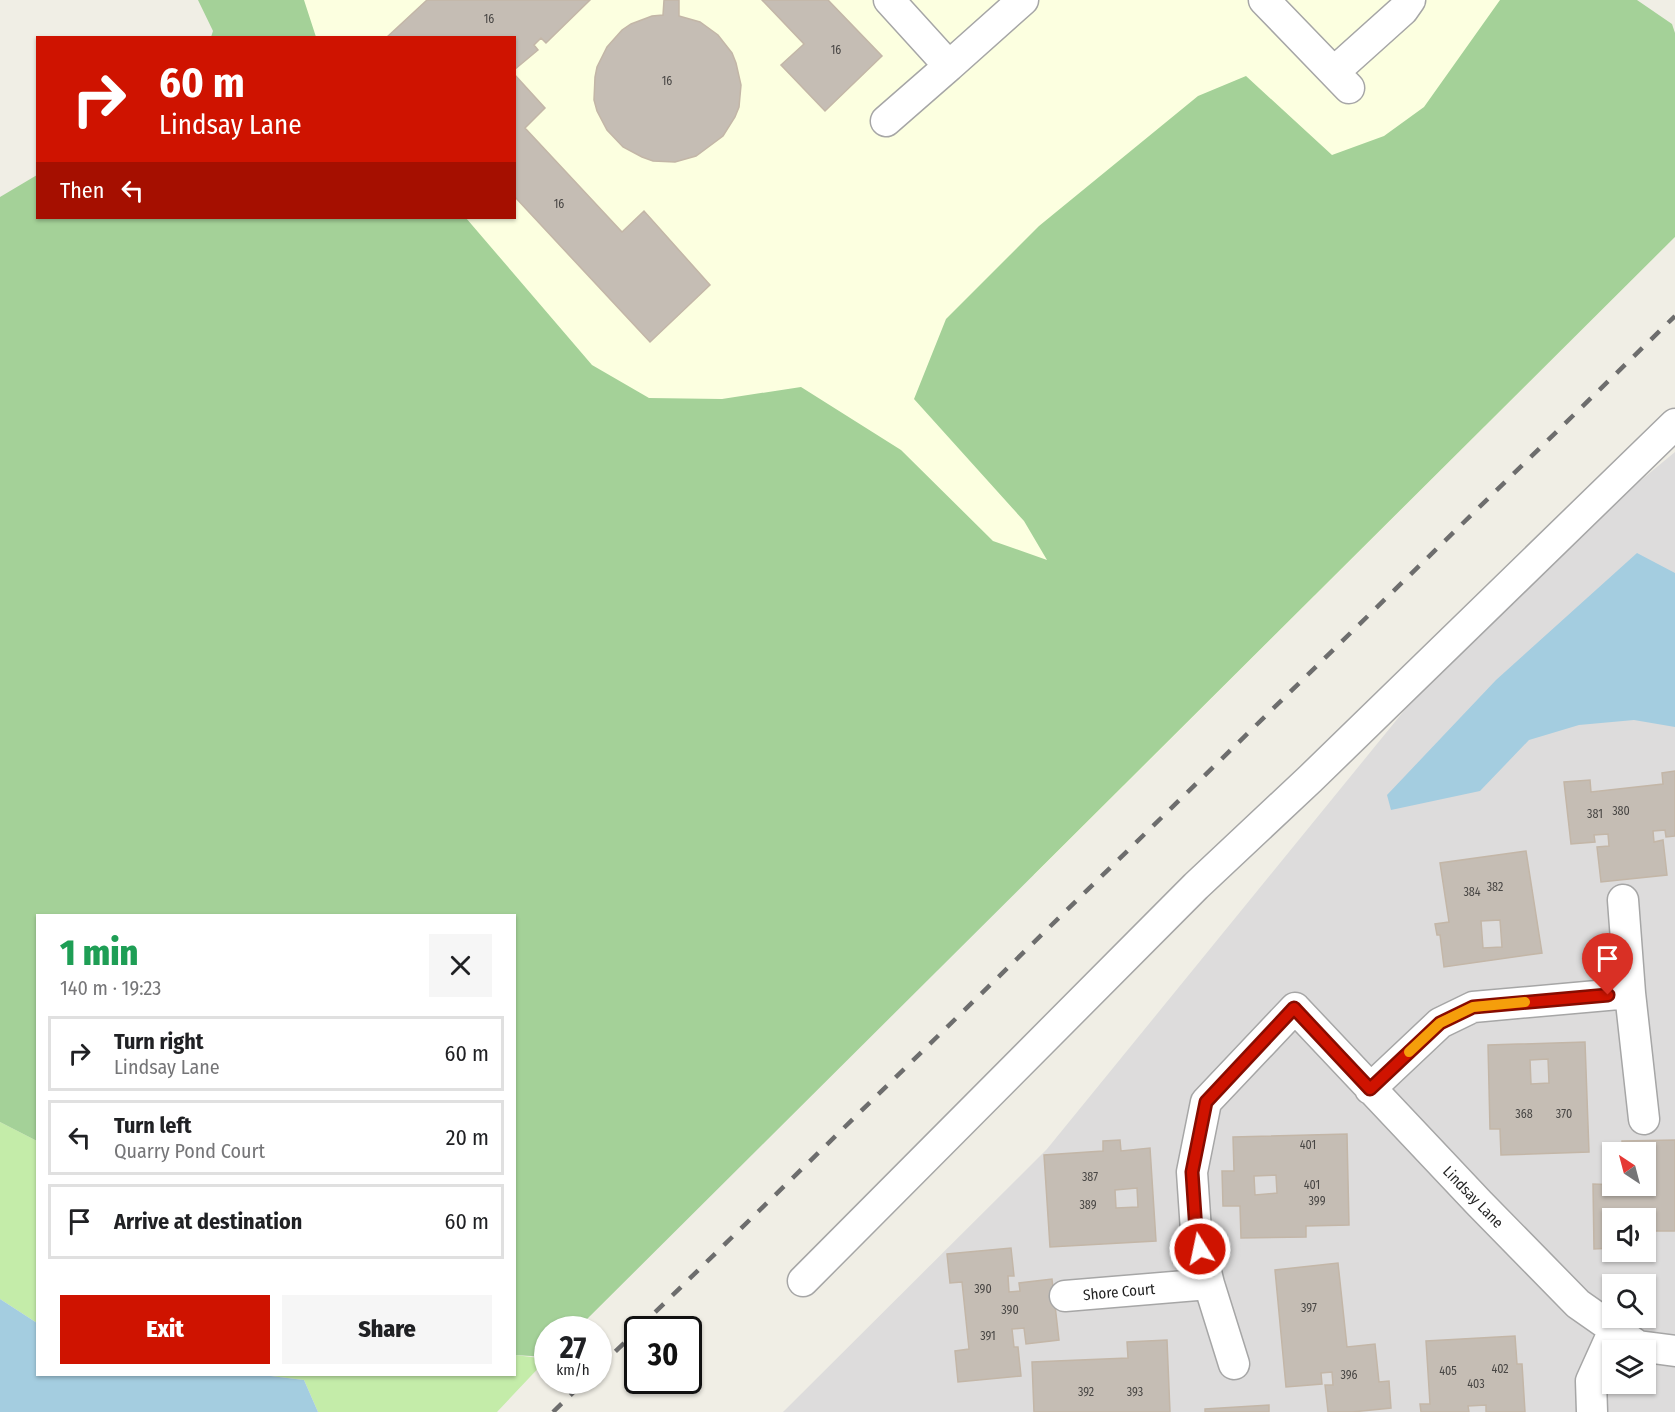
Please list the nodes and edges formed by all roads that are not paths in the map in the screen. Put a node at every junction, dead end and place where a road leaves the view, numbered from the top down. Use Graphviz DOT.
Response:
graph roads {
  1 [pos="889,0"];
  2 [pos="1023,0"];
  3 [pos="1410,0"];
  4 [pos="1276,4"];
  5 [pos="949,66"];
  6 [pos="886,121"];
  7 [pos="1675,424"];
  8 [pos="1623,900"];
  9 [pos="1630,993"];
  10 [pos="1370,1089"];
  11 [pos="1644,1119"];
  12 [pos="803,1281"];
  13 [pos="1209,1284"];
  14 [pos="1065,1296"];
  15 [pos="1614,1330"];
  16 [pos="1675,1351"];
  17 [pos="1234,1364"];
  18 [pos="1592,1412"];
  1 -- 5 [label="street"];
  2 -- 5 [label="street"];
  3 -- 4 [label="street"];
  5 -- 6 [label="street"];
  7 -- 12 [label="street"];
  8 -- 9 [label="street"];
  9 -- 10 [label="street"];
  9 -- 11 [label="street"];
  10 -- 13 [label="street, Lindsay Lane"];
  10 -- 15 [label="street, Lindsay Lane"];
  13 -- 14 [label="street, Shore Court"];
  13 -- 17 [label="street"];
  15 -- 16 [label="street, Lindsay Lane"];
  15 -- 18 [label="street"];
}
